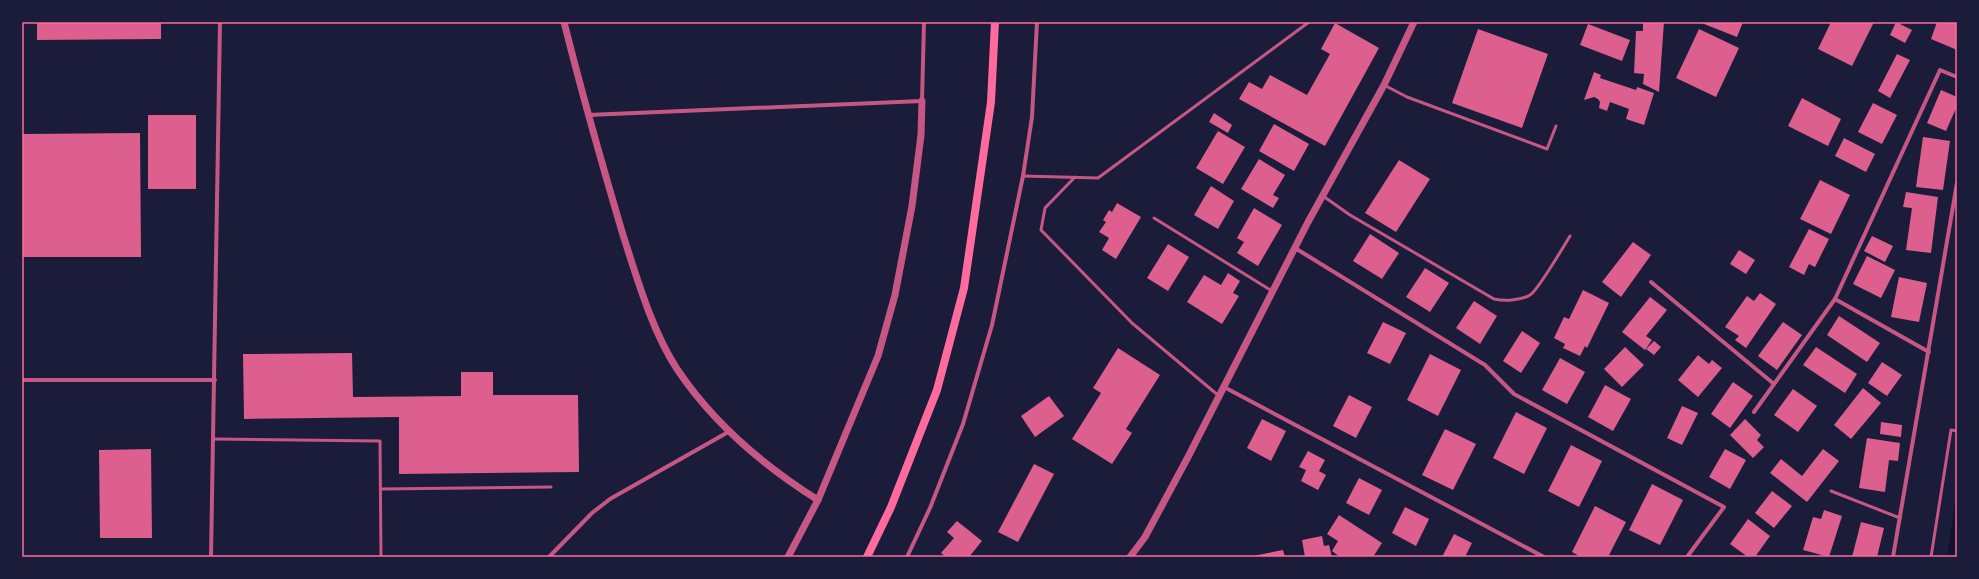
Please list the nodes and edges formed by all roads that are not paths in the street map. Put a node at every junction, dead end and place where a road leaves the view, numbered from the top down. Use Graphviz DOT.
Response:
graph roads {
  1 [pos="220,22"];
  2 [pos="564,22"];
  3 [pos="924,22"];
  4 [pos="995,22"];
  5 [pos="1037,22"];
  6 [pos="1309,22"];
  7 [pos="1414,22"];
  8 [pos="1957,77"];
  9 [pos="1384,85"];
  10 [pos="922,100"];
  11 [pos="587,115"];
  12 [pos="1556,126"];
  13 [pos="1023,176"];
  14 [pos="1075,177"];
  15 [pos="1957,183"];
  16 [pos="1323,196"];
  17 [pos="1154,218"];
  18 [pos="1570,236"];
  19 [pos="1295,248"];
  20 [pos="1651,282"];
  21 [pos="1273,292"];
  22 [pos="1835,299"];
  23 [pos="1929,352"];
  24 [pos="22,380"];
  25 [pos="215,380"];
  26 [pos="1774,384"];
  27 [pos="1224,387"];
  28 [pos="1219,396"];
  29 [pos="1754,412"];
  30 [pos="730,431"];
  31 [pos="1957,431"];
  32 [pos="214,439"];
  33 [pos="551,487"];
  34 [pos="381,489"];
  35 [pos="1831,491"];
  36 [pos="818,500"];
  37 [pos="1900,518"];
  38 [pos="211,557"];
  39 [pos="381,557"];
  40 [pos="549,557"];
  41 [pos="788,557"];
  42 [pos="867,557"];
  43 [pos="907,557"];
  44 [pos="1130,557"];
  45 [pos="1544,557"];
  46 [pos="1687,557"];
  47 [pos="1893,557"];
  48 [pos="1931,557"];
  1 -- 25 [label="street"];
  2 -- 11 [label="street"];
  3 -- 10 [label="street"];
  4 -- 42 [label="main road"];
  5 -- 13 [label="street"];
  6 -- 14 [label="lane"];
  7 -- 9 [label="street"];
  8 -- 22 [label="street"];
  9 -- 12 [label="lane"];
  9 -- 16 [label="street"];
  10 -- 11 [label="street"];
  10 -- 36 [label="street"];
  11 -- 30 [label="street"];
  13 -- 14 [label="lane"];
  13 -- 43 [label="street"];
  14 -- 28 [label="lane"];
  15 -- 23 [label="street"];
  16 -- 18 [label="lane"];
  16 -- 19 [label="street"];
  17 -- 21 [label="lane"];
  19 -- 21 [label="street"];
  19 -- 46 [label="street"];
  20 -- 26 [label="street"];
  21 -- 27 [label="street"];
  22 -- 23 [label="street"];
  22 -- 26 [label="street"];
  23 -- 37 [label="street"];
  24 -- 25 [label="street"];
  25 -- 32 [label="street"];
  26 -- 29 [label="street"];
  27 -- 28 [label="street"];
  27 -- 45 [label="street"];
  28 -- 44 [label="street"];
  30 -- 36 [label="street"];
  30 -- 40 [label="street"];
  31 -- 48 [label="lane"];
  32 -- 34 [label="lane"];
  32 -- 38 [label="street"];
  33 -- 34 [label="lane"];
  34 -- 39 [label="lane"];
  35 -- 37 [label="lane"];
  36 -- 41 [label="street"];
  37 -- 47 [label="street"];
}
